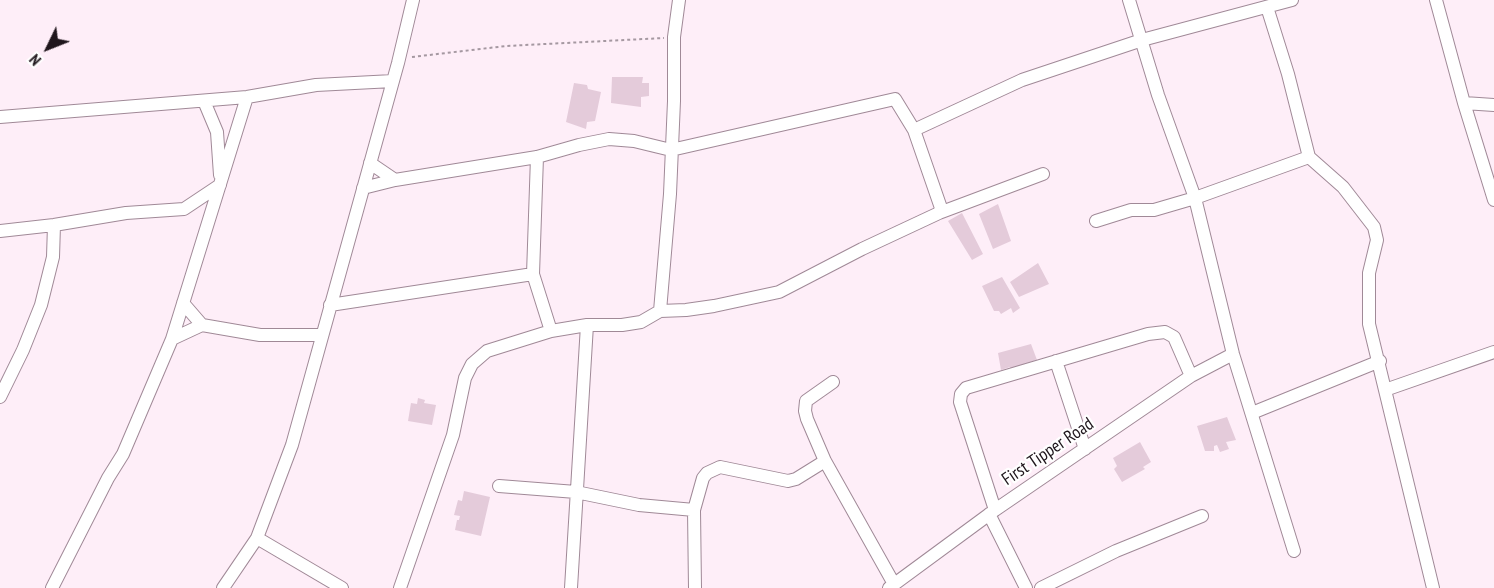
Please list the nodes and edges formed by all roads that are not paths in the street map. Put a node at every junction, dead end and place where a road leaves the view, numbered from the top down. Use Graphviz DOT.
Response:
graph roads {
  1 [pos="413,0"];
  2 [pos="679,0"];
  3 [pos="1129,0"];
  4 [pos="1292,0"];
  5 [pos="1436,0"];
  6 [pos="1248,5"];
  7 [pos="1267,7"];
  8 [pos="1142,40"];
  9 [pos="393,81"];
  10 [pos="247,97"];
  11 [pos="204,101"];
  12 [pos="1464,103"];
  13 [pos="1494,105"];
  14 [pos="0,117"];
  15 [pos="914,130"];
  16 [pos="671,150"];
  17 [pos="537,157"];
  18 [pos="1309,157"];
  19 [pos="370,163"];
  20 [pos="1043,174"];
  21 [pos="395,180"];
  22 [pos="220,185"];
  23 [pos="363,188"];
  24 [pos="1195,198"];
  25 [pos="1494,200"];
  26 [pos="939,213"];
  27 [pos="1096,221"];
  28 [pos="54,225"];
  29 [pos="0,231"];
  30 [pos="533,274"];
  31 [pos="183,303"];
  32 [pos="330,305"];
  33 [pos="660,311"];
  34 [pos="202,324"];
  35 [pos="587,325"];
  36 [pos="551,331"];
  37 [pos="322,335"];
  38 [pos="172,339"];
  39 [pos="1494,352"];
  40 [pos="1233,354"];
  41 [pos="1056,361"];
  42 [pos="1380,361"];
  43 [pos="1191,376"];
  44 [pos="833,382"];
  45 [pos="1385,390"];
  46 [pos="0,397"];
  47 [pos="1252,413"];
  48 [pos="1085,449"];
  49 [pos="825,461"];
  50 [pos="499,486"];
  51 [pos="576,492"];
  52 [pos="694,510"];
  53 [pos="992,512"];
  54 [pos="1202,516"];
  55 [pos="256,538"];
  56 [pos="1294,551"];
  57 [pos="891,586"];
  58 [pos="52,588"];
  59 [pos="223,588"];
  60 [pos="342,588"];
  61 [pos="400,588"];
  62 [pos="571,588"];
  63 [pos="695,588"];
  64 [pos="1026,588"];
  65 [pos="1041,588"];
  66 [pos="1433,588"];
  1 -- 9 [label="street"];
  2 -- 16 [label="street"];
  3 -- 8 [label="street"];
  4 -- 7 [label="street"];
  5 -- 12 [label="street"];
  6 -- 7 [label="street"];
  6 -- 8 [label="street"];
  7 -- 18 [label="street"];
  8 -- 15 [label="street"];
  8 -- 24 [label="street"];
  9 -- 10 [label="street"];
  9 -- 19 [label="street"];
  10 -- 11 [label="street"];
  10 -- 22 [label="street"];
  11 -- 14 [label="street"];
  11 -- 22 [label="street"];
  12 -- 13 [label="street"];
  12 -- 25 [label="street"];
  15 -- 16 [label="street"];
  15 -- 26 [label="street"];
  16 -- 17 [label="street"];
  16 -- 33 [label="street"];
  17 -- 21 [label="street"];
  17 -- 30 [label="street"];
  18 -- 24 [label="street"];
  18 -- 42 [label="street"];
  19 -- 21 [label="street"];
  19 -- 23 [label="street"];
  20 -- 26 [label="street"];
  21 -- 23 [label="street"];
  22 -- 28 [label="street"];
  22 -- 31 [label="street"];
  23 -- 32 [label="street"];
  24 -- 27 [label="street"];
  24 -- 40 [label="street"];
  26 -- 33 [label="street"];
  28 -- 29 [label="street"];
  28 -- 46 [label="street"];
  30 -- 32 [label="street"];
  30 -- 36 [label="street"];
  31 -- 34 [label="street"];
  31 -- 38 [label="street"];
  32 -- 37 [label="street"];
  33 -- 35 [label="street"];
  34 -- 37 [label="street"];
  34 -- 38 [label="street"];
  35 -- 36 [label="street"];
  35 -- 51 [label="street"];
  36 -- 61 [label="street"];
  37 -- 55 [label="street"];
  38 -- 58 [label="street"];
  39 -- 45 [label="street"];
  40 -- 43 [label="street, First Tipper Road"];
  40 -- 47 [label="street"];
  41 -- 43 [label="street"];
  41 -- 48 [label="street"];
  41 -- 53 [label="street"];
  42 -- 45 [label="street"];
  42 -- 47 [label="street"];
  43 -- 48 [label="street, First Tipper Road"];
  44 -- 49 [label="street"];
  45 -- 66 [label="street"];
  47 -- 56 [label="street"];
  48 -- 53 [label="street, First Tipper Road"];
  49 -- 52 [label="street"];
  49 -- 57 [label="street"];
  50 -- 51 [label="street"];
  51 -- 52 [label="street"];
  51 -- 62 [label="street"];
  52 -- 63 [label="street"];
  53 -- 57 [label="street, First Tipper Road"];
  53 -- 64 [label="street"];
  54 -- 65 [label="street"];
  55 -- 59 [label="street"];
  55 -- 60 [label="street"];
}
